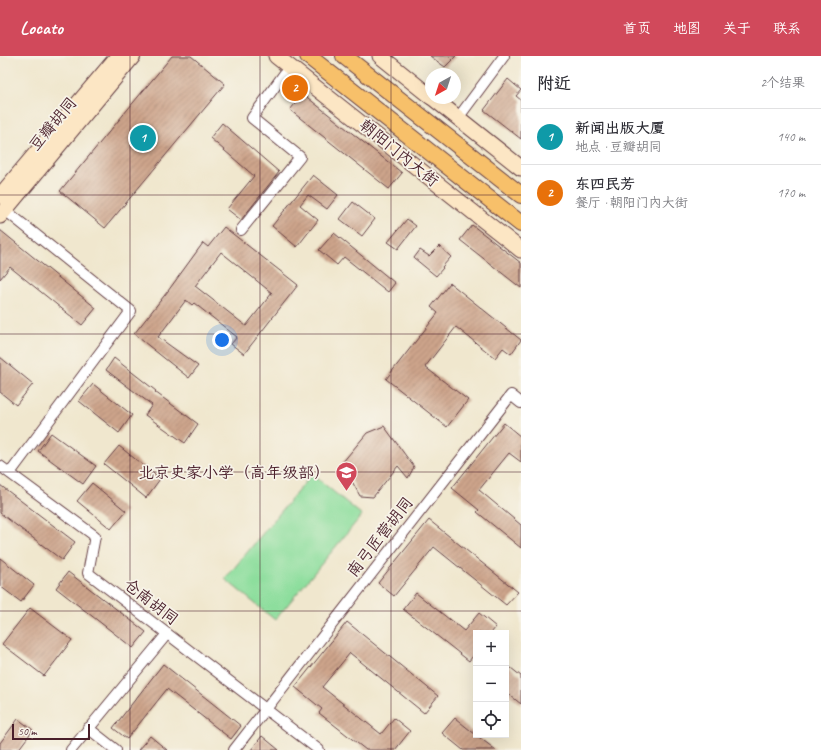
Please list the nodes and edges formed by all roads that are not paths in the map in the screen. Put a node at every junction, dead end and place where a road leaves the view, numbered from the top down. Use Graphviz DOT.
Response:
graph roads {
  1 [pos="118,56"];
  2 [pos="133,56"];
  3 [pos="276,56"];
  4 [pos="308,56"];
  5 [pos="344,56"];
  6 [pos="380,56"];
  7 [pos="504,56"];
  8 [pos="290,66"];
  9 [pos="425,91"];
  10 [pos="441,104"];
  11 [pos="458,118"];
  12 [pos="521,168"];
  13 [pos="521,195"];
  14 [pos="2,207"];
  15 [pos="521,224"];
  16 [pos="241,230"];
  17 [pos="521,250"];
  18 [pos="521,403"];
  19 [pos="0,466"];
  20 [pos="10,474"];
  21 [pos="167,634"];
  22 [pos="266,708"];
  23 [pos="88,728"];
  24 [pos="71,750"];
  25 [pos="116,750"];
  26 [pos="234,750"];
  27 [pos="319,750"];
  1 -- 14 [label="street"];
  2 -- 14 [label="street, 豆瓣胡同"];
  3 -- 8 [label="street, 朝阳门内大街"];
  4 -- 15 [label="main road, 朝阳门内大街"];
  5 -- 13 [label="main road"];
  6 -- 9 [label="street"];
  7 -- 11 [label="street"];
  8 -- 16 [label="street"];
  8 -- 17 [label="street, 朝阳门内大街"];
  10 -- 11 [label="street"];
  11 -- 12 [label="street"];
  14 -- 20 [label="street"];
  18 -- 22 [label="street, 南弓匠营胡同"];
  19 -- 20 [label="street, 仓南胡同"];
  20 -- 21 [label="street, 仓南胡同"];
  21 -- 22 [label="street, 仓南胡同"];
  21 -- 23 [label="street"];
  22 -- 26 [label="street"];
  22 -- 27 [label="street, 仓南胡同"];
  23 -- 24 [label="street"];
  23 -- 25 [label="street"];
}
